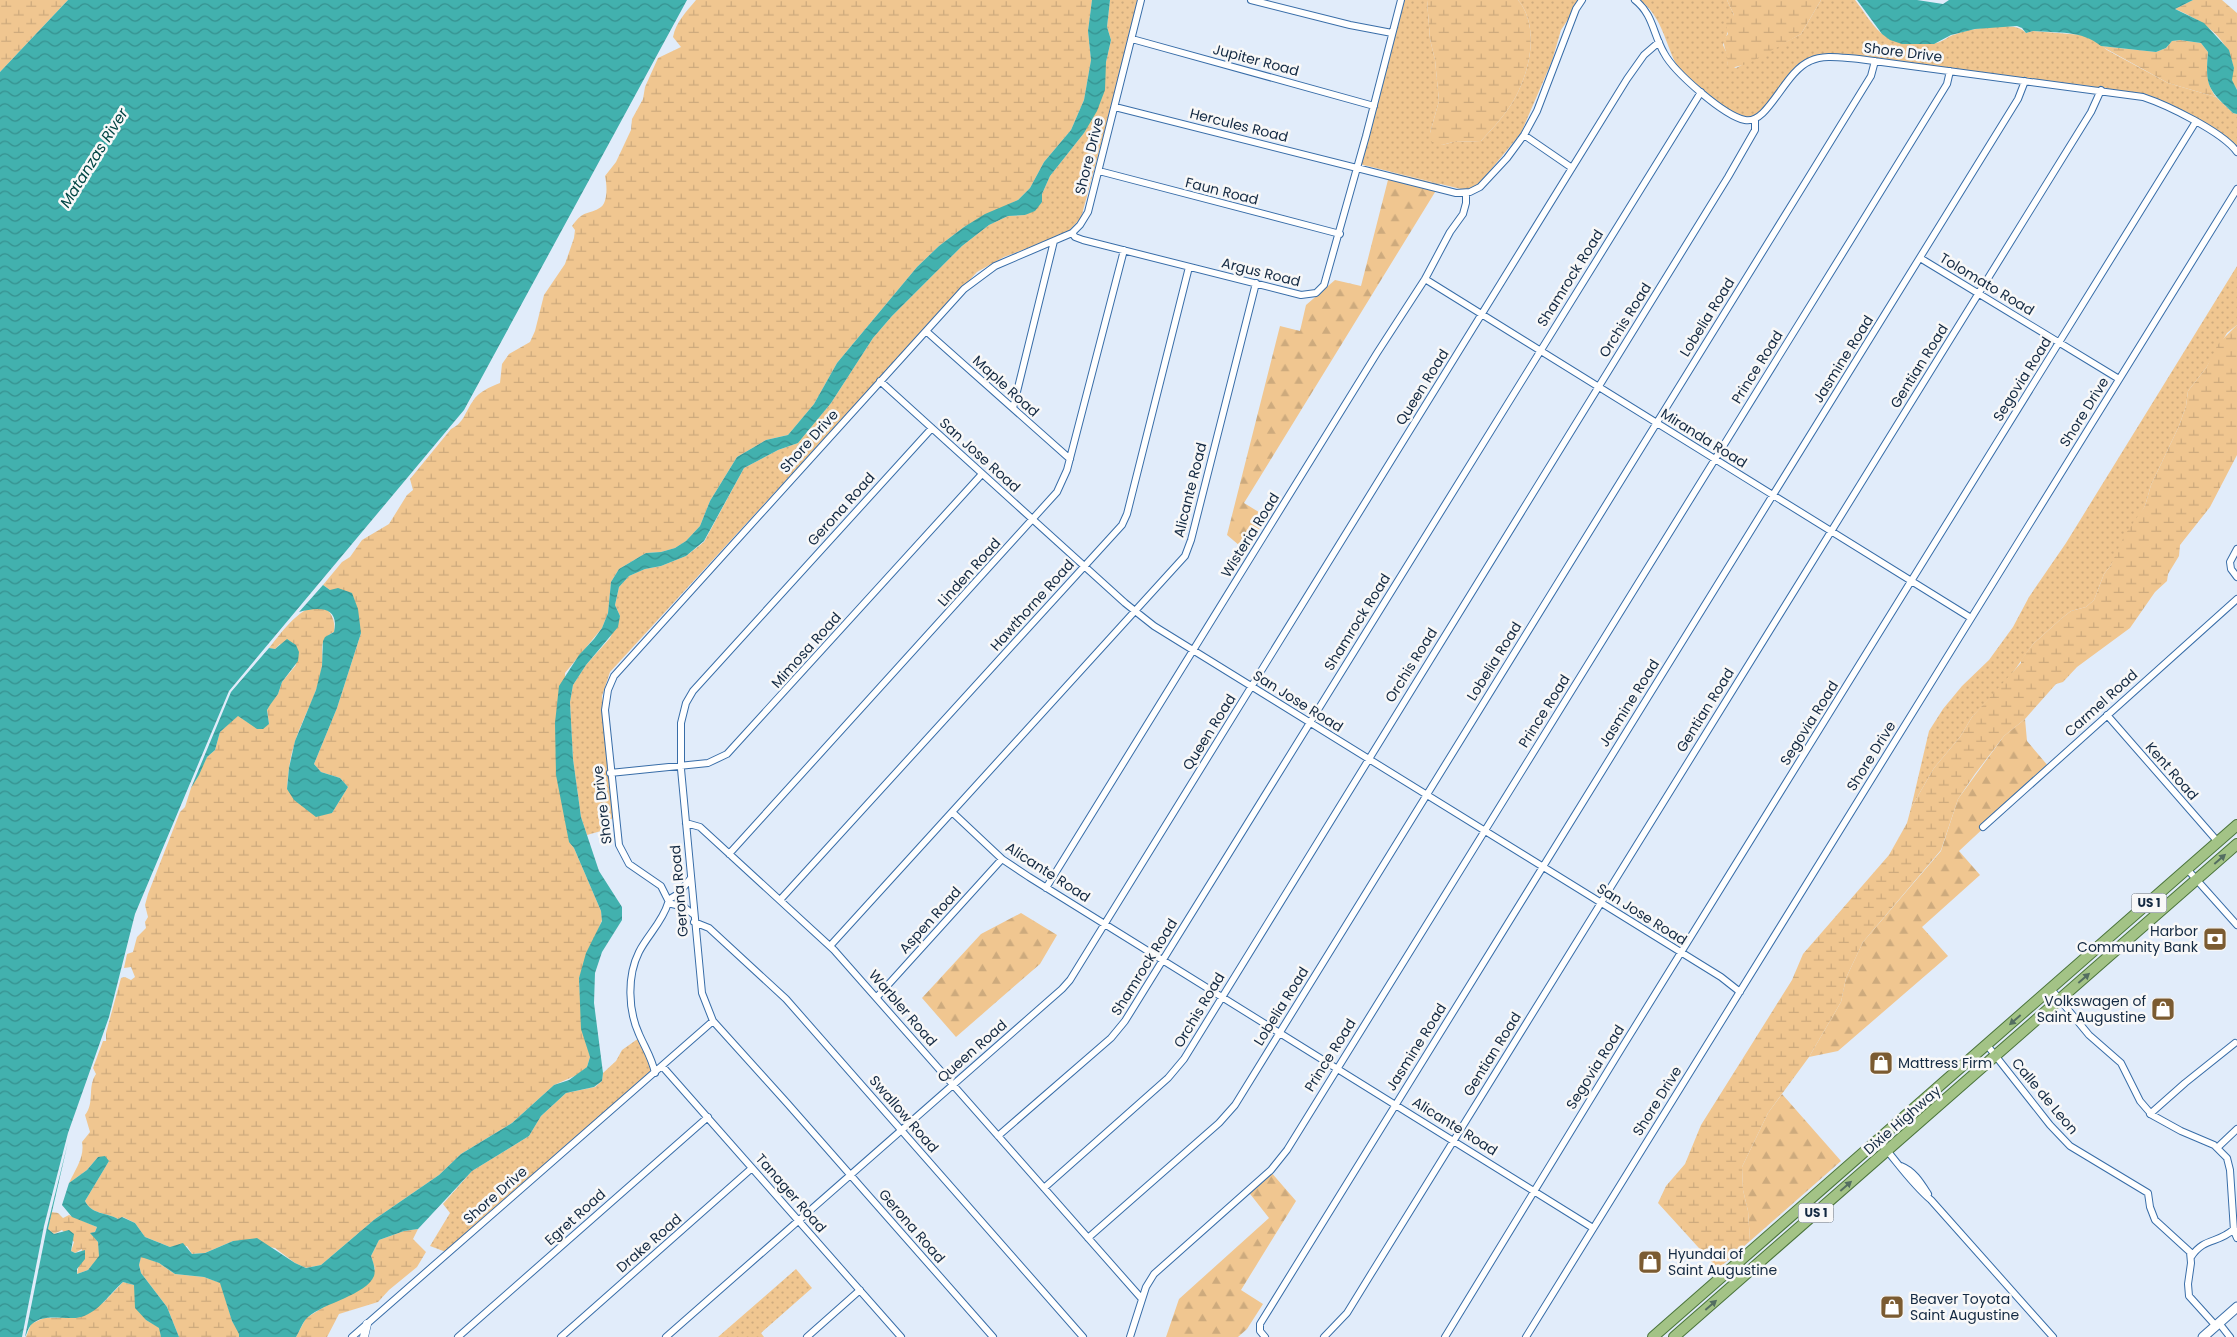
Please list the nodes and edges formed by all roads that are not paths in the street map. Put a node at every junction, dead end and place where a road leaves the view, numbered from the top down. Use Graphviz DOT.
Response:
graph roads {
  1 [pos="1141,0"];
  2 [pos="1252,0"];
  3 [pos="1400,0"];
  4 [pos="1582,0"];
  5 [pos="1635,0"];
  6 [pos="1392,33"];
  7 [pos="1132,39"];
  8 [pos="1659,42"];
  9 [pos="1876,61"];
  10 [pos="1950,71"];
  11 [pos="2025,81"];
  12 [pos="2101,90"];
  13 [pos="1701,92"];
  14 [pos="1115,106"];
  15 [pos="1374,106"];
  16 [pos="1755,120"];
  17 [pos="2196,123"];
  18 [pos="1524,135"];
  19 [pos="2237,152"];
  20 [pos="1357,167"];
  21 [pos="1572,168"];
  22 [pos="1098,171"];
  23 [pos="2237,189"];
  24 [pos="1466,193"];
  25 [pos="1072,233"];
  26 [pos="1340,234"];
  27 [pos="1054,241"];
  28 [pos="1124,250"];
  29 [pos="1920,258"];
  30 [pos="1189,267"];
  31 [pos="1425,279"];
  32 [pos="1256,284"];
  33 [pos="1978,293"];
  34 [pos="1482,314"];
  35 [pos="926,331"];
  36 [pos="2059,343"];
  37 [pos="1540,351"];
  38 [pos="2118,379"];
  39 [pos="880,381"];
  40 [pos="1598,387"];
  41 [pos="1013,408"];
  42 [pos="1656,423"];
  43 [pos="932,428"];
  44 [pos="1070,459"];
  45 [pos="1714,459"];
  46 [pos="982,474"];
  47 [pos="1773,495"];
  48 [pos="1034,520"];
  49 [pos="1831,531"];
  50 [pos="2237,549"];
  51 [pos="1084,566"];
  52 [pos="2237,577"];
  53 [pos="1911,581"];
  54 [pos="2237,599"];
  55 [pos="1135,612"];
  56 [pos="1970,618"];
  57 [pos="1193,651"];
  58 [pos="1252,687"];
  59 [pos="2107,715"];
  60 [pos="1310,723"];
  61 [pos="1368,759"];
  62 [pos="681,767"];
  63 [pos="610,773"];
  64 [pos="1426,795"];
  65 [pos="952,812"];
  66 [pos="686,823"];
  67 [pos="2237,825"];
  68 [pos="1983,827"];
  69 [pos="1484,831"];
  70 [pos="2218,842"];
  71 [pos="2237,844"];
  72 [pos="729,854"];
  73 [pos="1002,859"];
  74 [pos="1543,867"];
  75 [pos="2187,869"];
  76 [pos="691,878"];
  77 [pos="2197,879"];
  78 [pos="1046,888"];
  79 [pos="780,900"];
  80 [pos="1601,903"];
  81 [pos="694,918"];
  82 [pos="1105,924"];
  83 [pos="2237,925"];
  84 [pos="830,946"];
  85 [pos="1682,953"];
  86 [pos="1163,960"];
  87 [pos="2050,989"];
  88 [pos="1740,992"];
  89 [pos="1222,996"];
  90 [pos="876,997"];
  91 [pos="2060,1000"];
  92 [pos="712,1022"];
  93 [pos="1279,1032"];
  94 [pos="2235,1043"];
  95 [pos="1987,1045"];
  96 [pos="1995,1056"];
  97 [pos="662,1066"];
  98 [pos="1337,1068"];
  99 [pos="655,1073"];
  100 [pos="953,1085"];
  101 [pos="1395,1104"];
  102 [pos="2150,1114"];
  103 [pos="708,1118"];
  104 [pos="2237,1129"];
  105 [pos="902,1130"];
  106 [pos="998,1136"];
  107 [pos="1454,1140"];
  108 [pos="1878,1140"];
  109 [pos="2217,1148"];
  110 [pos="1887,1150"];
  111 [pos="752,1168"];
  112 [pos="850,1174"];
  113 [pos="1044,1188"];
  114 [pos="1534,1190"];
  115 [pos="1792,1215"];
  116 [pos="798,1220"];
  117 [pos="2235,1224"];
  118 [pos="1801,1226"];
  119 [pos="1593,1228"];
  120 [pos="1088,1238"];
  121 [pos="2237,1238"];
  122 [pos="2191,1257"];
  123 [pos="860,1290"];
  124 [pos="1142,1299"];
  125 [pos="2237,1307"];
  126 [pos="367,1324"];
  127 [pos="2217,1324"];
  128 [pos="1663,1328"];
  129 [pos="352,1337"];
  130 [pos="364,1337"];
  131 [pos="458,1337"];
  132 [pos="561,1337"];
  133 [pos="666,1337"];
  134 [pos="808,1337"];
  135 [pos="902,1337"];
  136 [pos="993,1337"];
  137 [pos="1083,1337"];
  138 [pos="1130,1337"];
  139 [pos="1265,1337"];
  140 [pos="1324,1337"];
  141 [pos="1445,1337"];
  142 [pos="1526,1337"];
  143 [pos="1653,1337"];
  144 [pos="1670,1337"];
  145 [pos="1674,1337"];
  146 [pos="2053,1337"];
  147 [pos="2203,1337"];
  148 [pos="2230,1337"];
  1 -- 7 [label="street, Shore Drive"];
  2 -- 6 [label="street"];
  3 -- 6 [label="street"];
  4 -- 18 [label="street"];
  5 -- 8 [label="street"];
  6 -- 15 [label="street"];
  7 -- 14 [label="street, Shore Drive"];
  7 -- 15 [label="street, Jupiter Road"];
  8 -- 13 [label="street"];
  8 -- 21 [label="street, Queen Road"];
  9 -- 10 [label="street, Shore Drive"];
  9 -- 16 [label="street, Shore Drive"];
  9 -- 42 [label="street, Lobelia Road"];
  10 -- 11 [label="street, Shore Drive"];
  10 -- 45 [label="street, Prince Road"];
  11 -- 12 [label="street, Shore Drive"];
  11 -- 29 [label="street, Jasmine Road"];
  12 -- 17 [label="street, Shore Drive"];
  12 -- 33 [label="street, Gentian Road"];
  13 -- 16 [label="street"];
  13 -- 37 [label="street, Shamrock Road"];
  14 -- 20 [label="street, Hercules Road"];
  14 -- 22 [label="street, Shore Drive"];
  15 -- 20 [label="street"];
  16 -- 40 [label="street, Orchis Road"];
  17 -- 19 [label="street, Shore Drive"];
  17 -- 36 [label="street, Segovia Road"];
  18 -- 21 [label="street"];
  18 -- 24 [label="street"];
  20 -- 24 [label="street"];
  20 -- 26 [label="street, Argus Road"];
  21 -- 34 [label="street, Queen Road"];
  22 -- 25 [label="street, Shore Drive"];
  22 -- 26 [label="street, Faun Road"];
  23 -- 38 [label="street, Shore Drive"];
  24 -- 31 [label="street, Wisteria Road"];
  25 -- 27 [label="street, Shore Drive"];
  25 -- 28 [label="street, Argus Road"];
  26 -- 32 [label="street, Argus Road"];
  27 -- 35 [label="street, Shore Drive"];
  27 -- 41 [label="street"];
  28 -- 30 [label="street, Argus Road"];
  28 -- 44 [label="street, Linden Road"];
  29 -- 33 [label="street, Tolomato Road"];
  29 -- 47 [label="street, Jasmine Road"];
  30 -- 32 [label="street, Argus Road"];
  30 -- 51 [label="street, Hawthorne Road"];
  31 -- 34 [label="street, Miranda Road"];
  31 -- 57 [label="street, Wisteria Road"];
  32 -- 55 [label="street, Alicante Road"];
  33 -- 36 [label="street, Tolomato Road"];
  33 -- 49 [label="street, Gentian Road"];
  34 -- 37 [label="street, Miranda Road"];
  34 -- 58 [label="street, Queen Road"];
  35 -- 39 [label="street, Shore Drive"];
  35 -- 41 [label="street, Maple Road"];
  36 -- 38 [label="street, Tolomato Road"];
  36 -- 53 [label="street, Segovia Road"];
  37 -- 40 [label="street, Miranda Road"];
  37 -- 60 [label="street, Shamrock Road"];
  38 -- 56 [label="street, Shore Drive"];
  39 -- 43 [label="street, San Jose Road"];
  39 -- 63 [label="street, Shore Drive"];
  40 -- 42 [label="street, Miranda Road"];
  40 -- 61 [label="street, Orchis Road"];
  41 -- 44 [label="street, Maple Road"];
  42 -- 45 [label="street, Miranda Road"];
  42 -- 64 [label="street, Lobelia Road"];
  43 -- 46 [label="street, San Jose Road"];
  43 -- 62 [label="street, Gerona Road"];
  44 -- 48 [label="street, Linden Road"];
  45 -- 47 [label="street, Miranda Road"];
  45 -- 69 [label="street, Prince Road"];
  46 -- 48 [label="street, San Jose Road"];
  46 -- 62 [label="street, Mimosa Road"];
  47 -- 49 [label="street, Miranda Road"];
  47 -- 74 [label="street, Jasmine Road"];
  48 -- 51 [label="street, San Jose Road"];
  48 -- 72 [label="street, Linden Road"];
  49 -- 53 [label="street, Miranda Road"];
  49 -- 80 [label="street, Gentian Road"];
  50 -- 52 [label="street"];
  51 -- 55 [label="street, San Jose Road"];
  51 -- 79 [label="street, Hawthorne Road"];
  53 -- 56 [label="street, Miranda Road"];
  53 -- 85 [label="street, Segovia Road"];
  54 -- 59 [label="street, Carmel Road"];
  55 -- 57 [label="street, San Jose Road"];
  55 -- 65 [label="street, Alicante Road"];
  56 -- 88 [label="street, Shore Drive"];
  57 -- 58 [label="street, San Jose Road"];
  57 -- 78 [label="street, Wisteria Road"];
  58 -- 60 [label="street, San Jose Road"];
  58 -- 82 [label="street, Queen Road"];
  59 -- 68 [label="street, Carmel Road"];
  59 -- 70 [label="street, Kent Road"];
  60 -- 61 [label="street, San Jose Road"];
  60 -- 86 [label="street, Shamrock Road"];
  61 -- 64 [label="street, San Jose Road"];
  61 -- 89 [label="street, Orchis Road"];
  62 -- 63 [label="street, Mimosa Road"];
  62 -- 66 [label="street, Gerona Road"];
  63 -- 76 [label="street, Shore Drive"];
  64 -- 69 [label="street, San Jose Road"];
  64 -- 93 [label="street, Lobelia Road"];
  65 -- 73 [label="street, Alicante Road"];
  65 -- 84 [label="street"];
  66 -- 72 [label="street, Warbler Road"];
  66 -- 76 [label="street, Gerona Road"];
  67 -- 70 [label="main road, US 1"];
  69 -- 74 [label="street, San Jose Road"];
  69 -- 98 [label="street, Prince Road"];
  70 -- 75 [label="main road, US 1"];
  77 -- 71 [label="main road, Dixie Highway / US 1, one-way"];
  72 -- 79 [label="street, Warbler Road"];
  73 -- 78 [label="street, Alicante Road"];
  73 -- 90 [label="street, Aspen Road"];
  74 -- 80 [label="street, San Jose Road"];
  74 -- 101 [label="street, Jasmine Road"];
  75 -- 77 [label="street"];
  75 -- 87 [label="main road, US 1"];
  76 -- 81 [label="street, Gerona Road"];
  77 -- 83 [label="street"];
  91 -- 77 [label="main road, Dixie Highway / US 1, one-way"];
  78 -- 82 [label="street, Alicante Road"];
  79 -- 84 [label="street, Warbler Road"];
  80 -- 85 [label="street, San Jose Road"];
  80 -- 107 [label="street, Gentian Road"];
  81 -- 92 [label="street, Gerona Road"];
  81 -- 99 [label="street, Swallow Road"];
  81 -- 105 [label="street, Swallow Road"];
  82 -- 86 [label="street, Alicante Road"];
  82 -- 100 [label="street, Queen Road"];
  84 -- 90 [label="street, Warbler Road"];
  85 -- 88 [label="street, San Jose Road"];
  85 -- 114 [label="street, Segovia Road"];
  86 -- 89 [label="street, Alicante Road"];
  86 -- 106 [label="street, Shamrock Road"];
  87 -- 91 [label="street"];
  87 -- 95 [label="main road, US 1, one-way"];
  88 -- 119 [label="street, Shore Drive"];
  89 -- 93 [label="street, Alicante Road"];
  89 -- 113 [label="street, Orchis Road"];
  90 -- 100 [label="street, Warbler Road"];
  91 -- 96 [label="main road, Dixie Highway / US 1"];
  91 -- 102 [label="street"];
  92 -- 97 [label="street, Shore Drive"];
  92 -- 112 [label="street, Gerona Road"];
  93 -- 98 [label="street, Alicante Road"];
  93 -- 120 [label="street, Lobelia Road"];
  94 -- 102 [label="street"];
  95 -- 96 [label="street, Calle de Leon"];
  95 -- 108 [label="main road, US 1"];
  96 -- 110 [label="main road, Dixie Highway / US 1"];
  96 -- 122 [label="street, Calle de Leon"];
  97 -- 99 [label="street, Shore Drive"];
  97 -- 103 [label="street, Tanager Road"];
  98 -- 101 [label="street, Alicante Road"];
  98 -- 124 [label="street, Prince Road"];
  99 -- 126 [label="street, Shore Drive"];
  100 -- 105 [label="street, Queen Road"];
  100 -- 106 [label="street, Warbler Road"];
  101 -- 107 [label="street, Alicante Road"];
  101 -- 139 [label="street, Jasmine Road"];
  102 -- 109 [label="street"];
  103 -- 111 [label="street, Tanager Road"];
  103 -- 131 [label="street, Egret Road"];
  104 -- 109 [label="street"];
  105 -- 112 [label="street, Queen Road"];
  105 -- 137 [label="street, Swallow Road"];
  106 -- 113 [label="street, Warbler Road"];
  107 -- 114 [label="street, Alicante Road"];
  107 -- 140 [label="street, Gentian Road"];
  108 -- 110 [label="street"];
  108 -- 115 [label="main road, US 1"];
  109 -- 117 [label="street"];
  118 -- 110 [label="main road, Dixie Highway / US 1, one-way"];
  110 -- 146 [label="street"];
  111 -- 116 [label="street, Tanager Road"];
  111 -- 132 [label="street, Drake Road"];
  112 -- 116 [label="street, Queen Road"];
  112 -- 136 [label="street, Gerona Road"];
  113 -- 120 [label="street, Warbler Road"];
  114 -- 119 [label="street, Alicante Road"];
  114 -- 141 [label="street, Segovia Road"];
  115 -- 118 [label="main road"];
  115 -- 128 [label="main road, US 1"];
  116 -- 123 [label="street, Tanager Road"];
  116 -- 133 [label="street, Queen Road"];
  117 -- 121 [label="street"];
  117 -- 122 [label="street"];
  145 -- 118 [label="main road, Dixie Highway / US 1, one-way"];
  119 -- 142 [label="street, Shore Drive"];
  120 -- 124 [label="street, Warbler Road"];
  122 -- 127 [label="street"];
  123 -- 134 [label="street"];
  123 -- 135 [label="street, Tanager Road"];
  124 -- 138 [label="street, Prince Road"];
  125 -- 127 [label="main road"];
  126 -- 129 [label="street, Shore Drive"];
  126 -- 130 [label="street"];
  127 -- 147 [label="main road"];
  127 -- 148 [label="street"];
  128 -- 143 [label="main road, US 1"];
  128 -- 144 [label="main road"];
}
